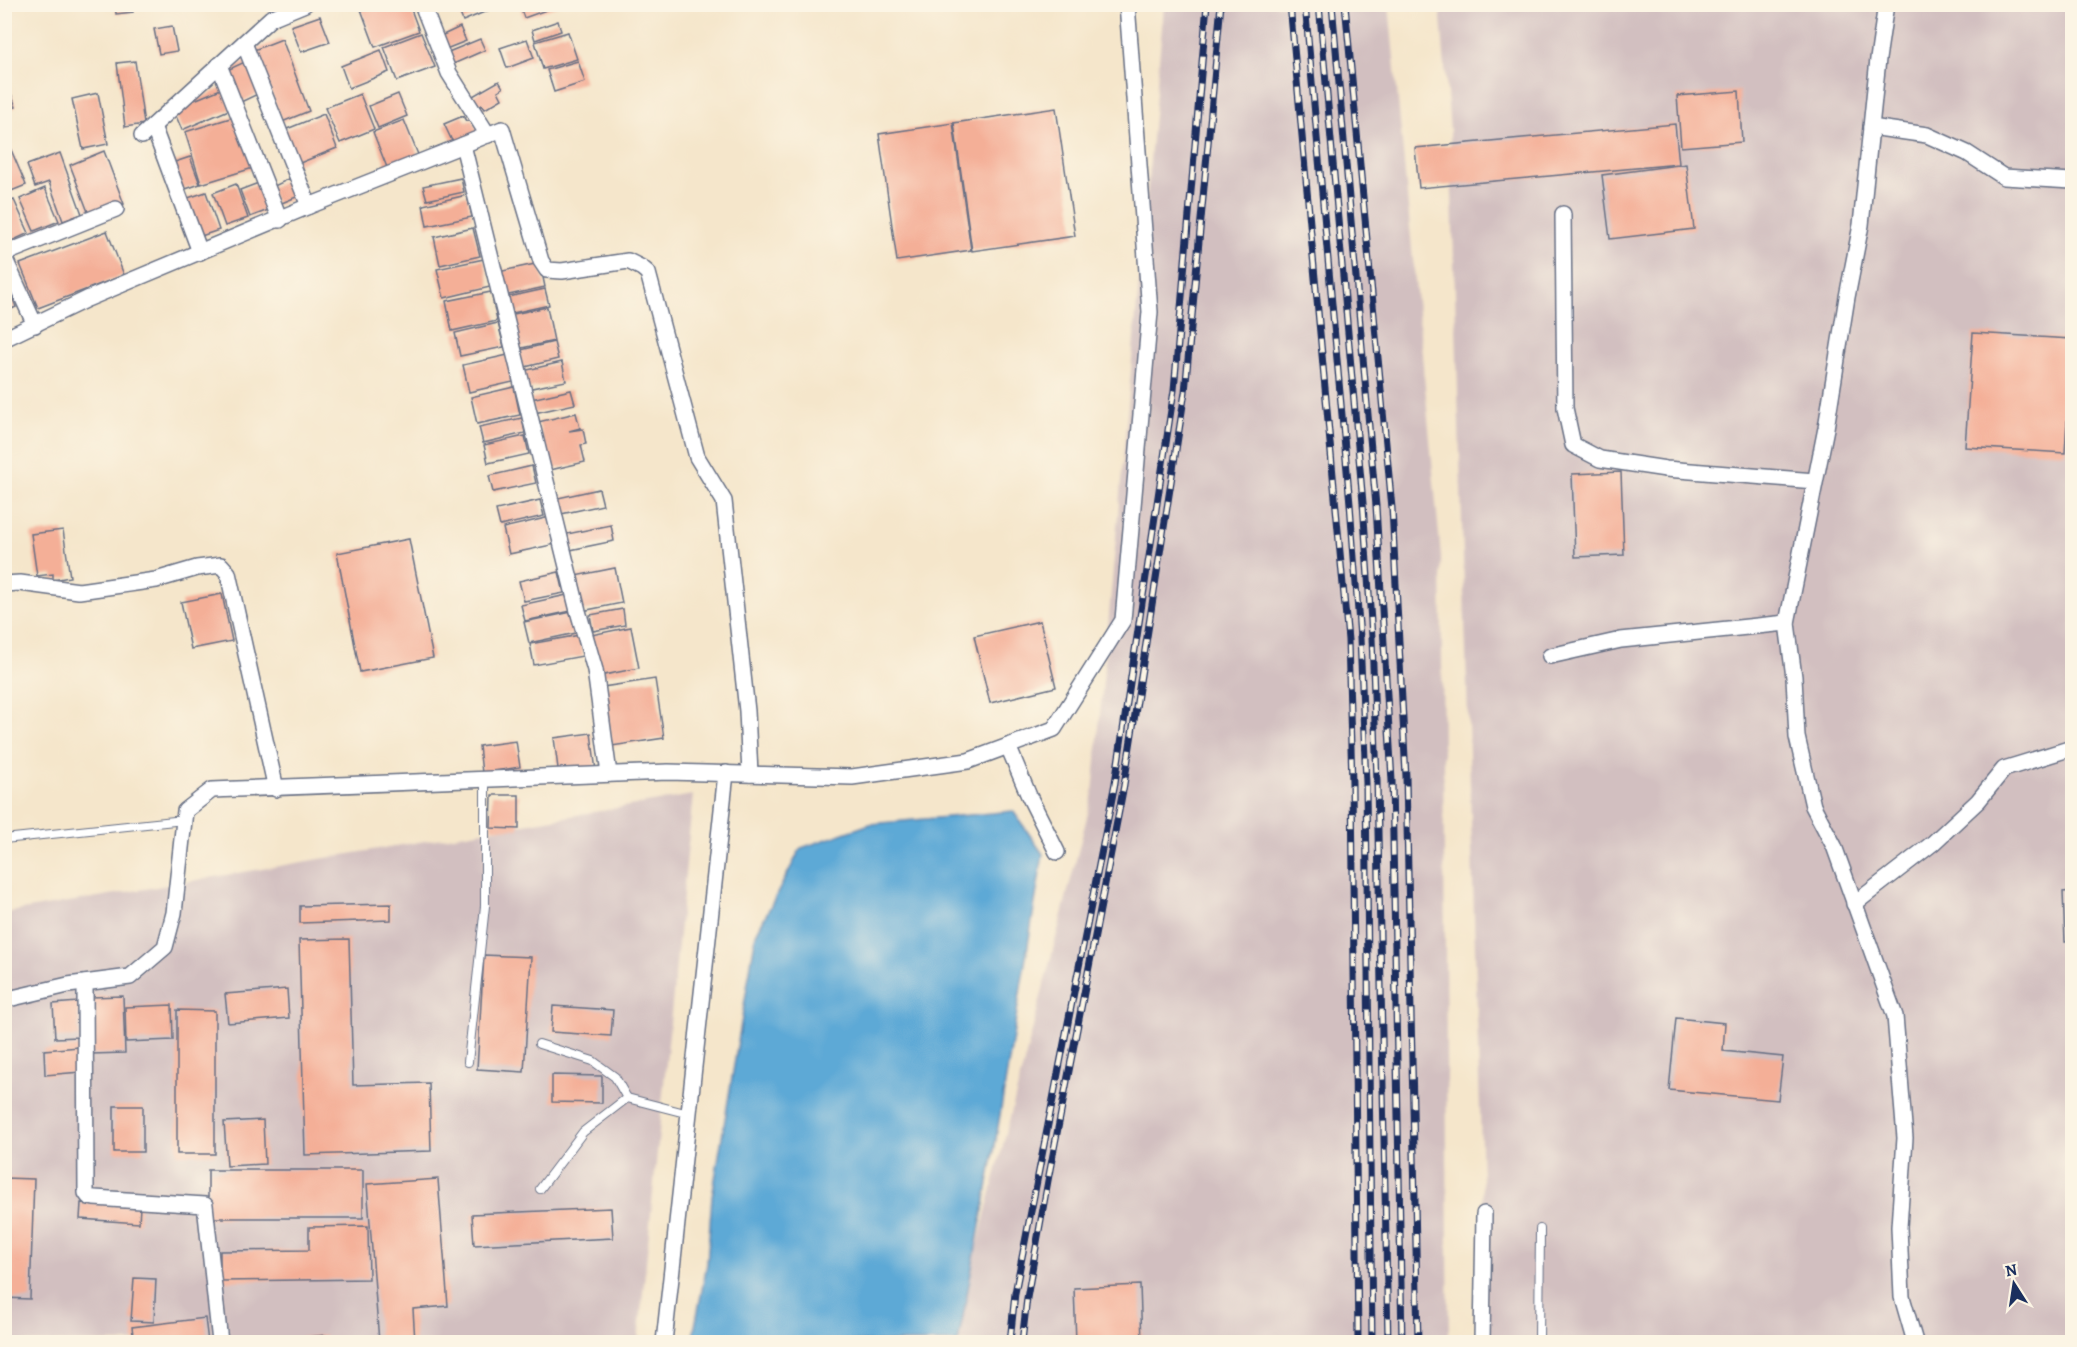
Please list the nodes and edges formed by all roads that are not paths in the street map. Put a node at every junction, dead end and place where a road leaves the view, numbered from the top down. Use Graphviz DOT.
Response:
graph roads {
  1 [pos="305,4"];
  2 [pos="423,4"];
  3 [pos="1127,4"];
  4 [pos="1886,4"];
  5 [pos="269,11"];
  6 [pos="244,43"];
  7 [pos="219,65"];
  8 [pos="1871,127"];
  9 [pos="488,135"];
  10 [pos="463,145"];
  11 [pos="2073,181"];
  12 [pos="309,206"];
  13 [pos="116,209"];
  14 [pos="1563,213"];
  15 [pos="280,220"];
  16 [pos="201,252"];
  17 [pos="4,255"];
  18 [pos="35,324"];
  19 [pos="4,339"];
  20 [pos="1815,481"];
  21 [pos="4,584"];
  22 [pos="1787,623"];
  23 [pos="1550,656"];
  24 [pos="1008,746"];
  25 [pos="2073,748"];
  26 [pos="726,773"];
  27 [pos="609,774"];
  28 [pos="750,774"];
  29 [pos="485,780"];
  30 [pos="276,789"];
  31 [pos="184,820"];
  32 [pos="4,839"];
  33 [pos="1057,852"];
  34 [pos="1854,904"];
  35 [pos="85,983"];
  36 [pos="4,1000"];
  37 [pos="539,1044"];
  38 [pos="468,1062"];
  39 [pos="627,1098"];
  40 [pos="689,1114"];
  41 [pos="540,1190"];
  42 [pos="1484,1214"];
  43 [pos="1540,1229"];
  44 [pos="220,1342"];
  45 [pos="664,1342"];
  46 [pos="1482,1342"];
  47 [pos="1539,1342"];
  48 [pos="1915,1342"];
  1 -- 5 [label="street"];
  2 -- 9 [label="street"];
  3 -- 24 [label="street"];
  4 -- 8 [label="street"];
  5 -- 6 [label="street"];
  6 -- 7 [label="street"];
  6 -- 12 [label="street"];
  7 -- 15 [label="street"];
  7 -- 16 [label="street"];
  8 -- 11 [label="street"];
  8 -- 20 [label="street"];
  9 -- 10 [label="street"];
  9 -- 28 [label="street"];
  10 -- 12 [label="street"];
  10 -- 27 [label="street"];
  12 -- 15 [label="street"];
  13 -- 17 [label="street"];
  14 -- 20 [label="street"];
  15 -- 16 [label="street"];
  16 -- 18 [label="street"];
  17 -- 18 [label="street"];
  18 -- 19 [label="street"];
  20 -- 22 [label="street"];
  21 -- 30 [label="street"];
  22 -- 23 [label="street"];
  22 -- 34 [label="street"];
  24 -- 28 [label="street"];
  24 -- 33 [label="street"];
  25 -- 34 [label="street"];
  26 -- 27 [label="street"];
  26 -- 28 [label="street"];
  26 -- 40 [label="street"];
  27 -- 29 [label="street"];
  29 -- 30 [label="street"];
  29 -- 38 [label="lane"];
  30 -- 31 [label="street"];
  31 -- 32 [label="lane"];
  31 -- 35 [label="street"];
  34 -- 48 [label="street"];
  35 -- 36 [label="street"];
  35 -- 44 [label="street"];
  37 -- 39 [label="lane"];
  39 -- 40 [label="lane"];
  39 -- 41 [label="lane"];
  40 -- 45 [label="street"];
  42 -- 46 [label="street"];
  43 -- 47 [label="lane"];
}
